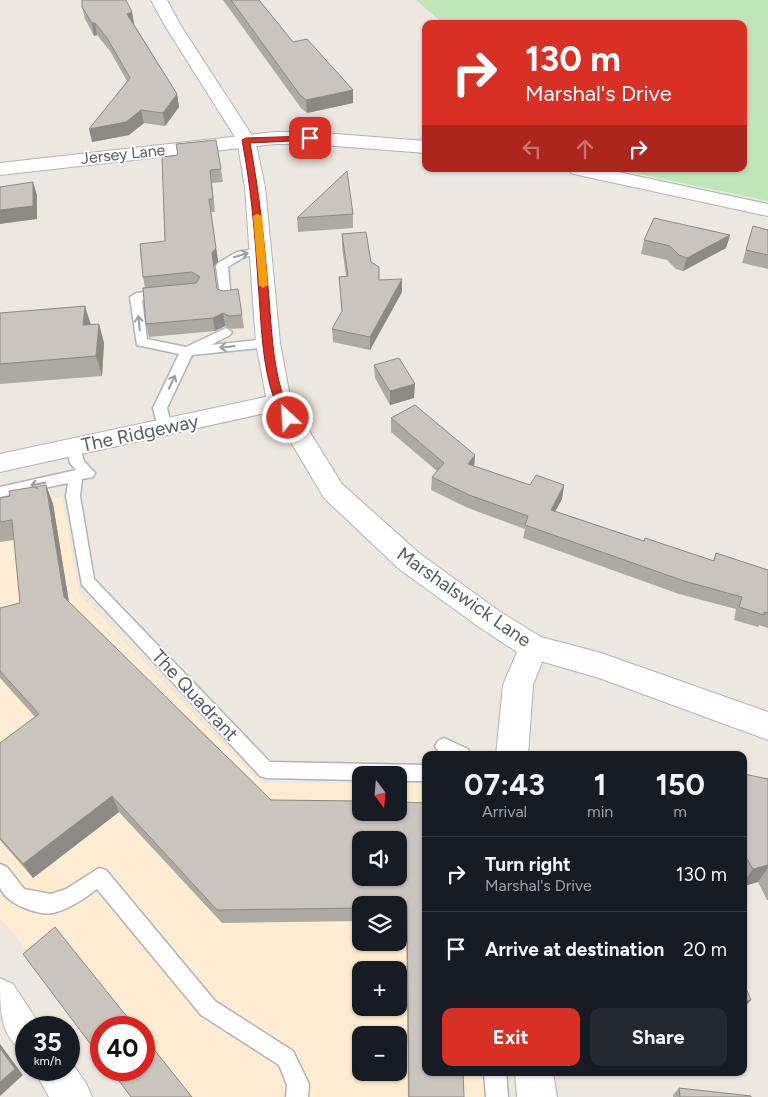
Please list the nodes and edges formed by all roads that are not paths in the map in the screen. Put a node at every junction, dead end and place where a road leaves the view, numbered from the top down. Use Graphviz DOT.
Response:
graph roads {
  1 [pos="159,0"];
  2 [pos="246,140"];
  3 [pos="422,147"];
  4 [pos="0,169"];
  5 [pos="592,172"];
  6 [pos="768,210"];
  7 [pos="260,251"];
  8 [pos="176,293"];
  9 [pos="225,299"];
  10 [pos="226,332"];
  11 [pos="268,343"];
  12 [pos="187,352"];
  13 [pos="279,402"];
  14 [pos="165,428"];
  15 [pos="74,447"];
  16 [pos="0,463"];
  17 [pos="76,476"];
  18 [pos="0,492"];
  19 [pos="533,647"];
  20 [pos="768,726"];
  21 [pos="444,746"];
  22 [pos="454,751"];
  23 [pos="512,751"];
  24 [pos="422,772"];
  25 [pos="0,873"];
  26 [pos="0,997"];
  27 [pos="15,1018"];
  28 [pos="495,1076"];
  29 [pos="534,1076"];
  30 [pos="61,1081"];
  31 [pos="72,1097"];
  32 [pos="297,1097"];
  33 [pos="497,1097"];
  34 [pos="537,1097"];
  1 -- 2 [label="street, Marshalswick Lane"];
  2 -- 3 [label="street, Jersey Lane"];
  2 -- 4 [label="street, Jersey Lane"];
  2 -- 7 [label="street, Marshalswick Lane"];
  5 -- 6 [label="street"];
  9 -- 7 [label="lane, one-way"];
  7 -- 11 [label="street, Marshalswick Lane"];
  12 -- 8 [label="lane, one-way"];
  10 -- 12 [label="lane"];
  11 -- 12 [label="lane, one-way"];
  11 -- 13 [label="street, Marshalswick Lane"];
  14 -- 12 [label="lane, one-way"];
  13 -- 14 [label="street, The Ridgeway"];
  13 -- 19 [label="street, Marshalswick Lane"];
  14 -- 15 [label="street, The Ridgeway"];
  15 -- 16 [label="street, The Ridgeway"];
  15 -- 17 [label="lane, The Quadrant"];
  17 -- 18 [label="lane, one-way"];
  17 -- 24 [label="lane, The Quadrant"];
  19 -- 20 [label="street, Marshalswick Lane"];
  19 -- 23 [label="street"];
  21 -- 22 [label="lane"];
  25 -- 32 [label="lane"];
  26 -- 27 [label="street"];
  28 -- 33 [label="lane"];
  29 -- 34 [label="street"];
  30 -- 31 [label="street"];
}
